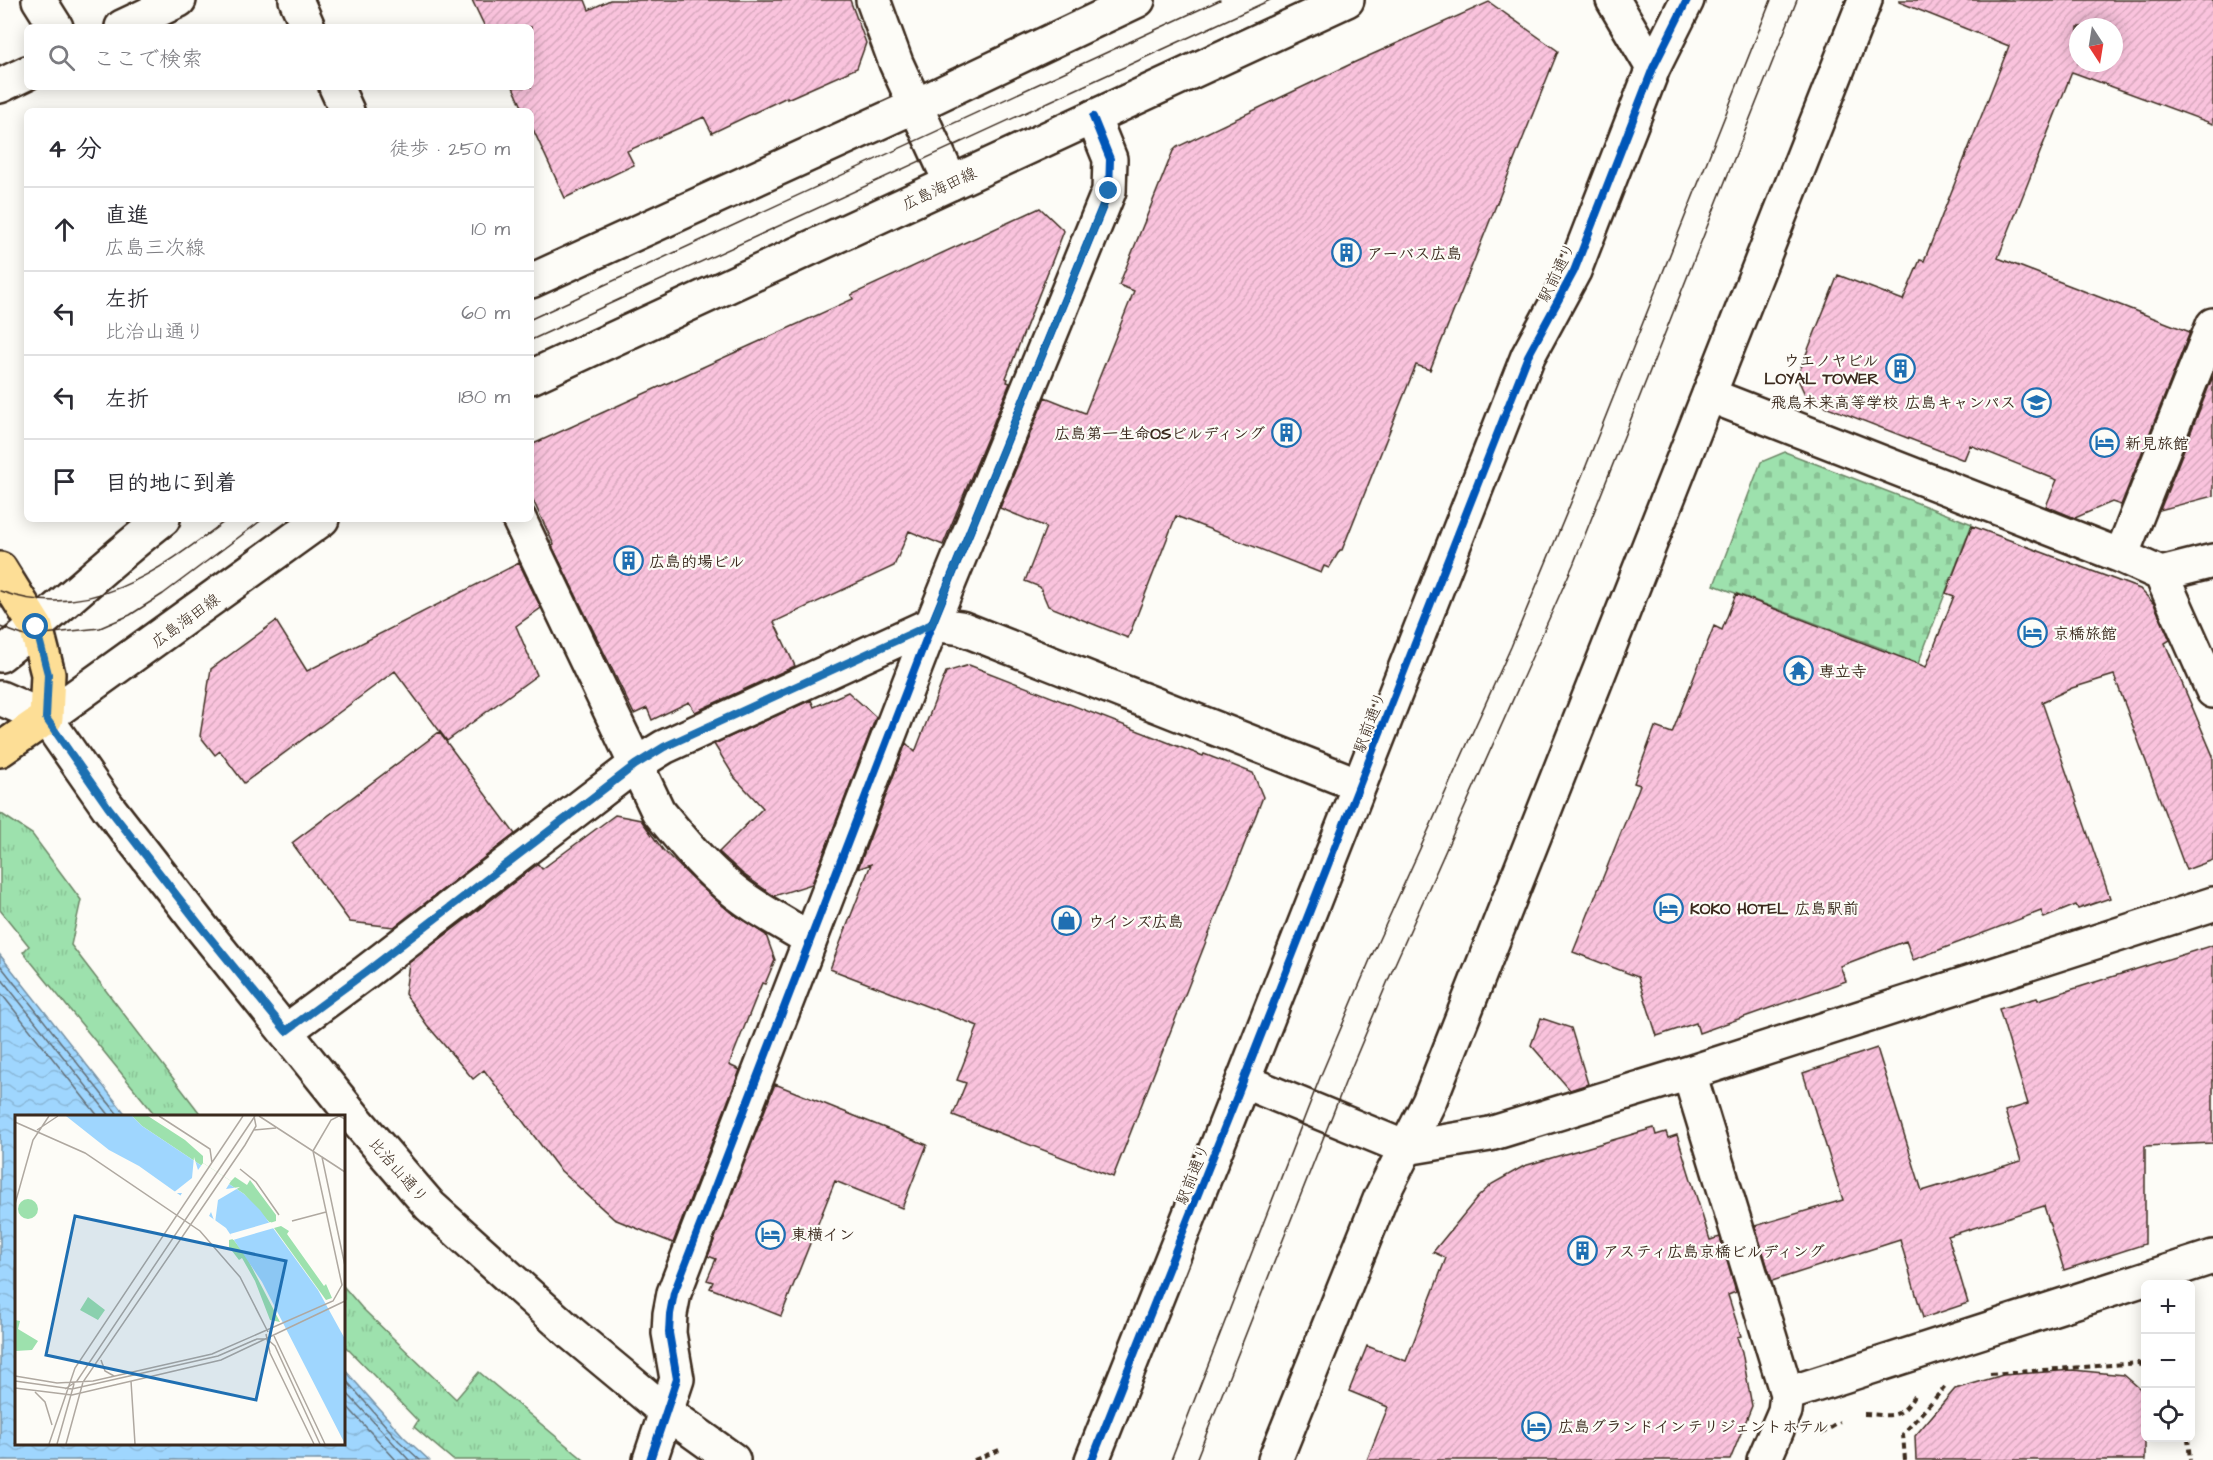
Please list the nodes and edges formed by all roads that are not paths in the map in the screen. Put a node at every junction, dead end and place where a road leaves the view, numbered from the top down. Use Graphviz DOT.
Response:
graph roads {
  1 [pos="39,0"];
  2 [pos="179,0"];
  3 [pos="296,0"];
  4 [pos="873,0"];
  5 [pos="1138,0"];
  6 [pos="1347,0"];
  7 [pos="1613,0"];
  8 [pos="1687,0"];
  9 [pos="1865,0"];
  10 [pos="54,24"];
  11 [pos="128,24"];
  12 [pos="307,24"];
  13 [pos="1653,68"];
  14 [pos="24,74"];
  15 [pos="0,86"];
  16 [pos="337,90"];
  17 [pos="915,105"];
  18 [pos="346,108"];
  19 [pos="1093,117"];
  20 [pos="951,183"];
  21 [pos="534,280"];
  22 [pos="2213,325"];
  23 [pos="534,376"];
  24 [pos="1709,395"];
  25 [pos="159,522"];
  26 [pos="318,522"];
  27 [pos="520,522"];
  28 [pos="2121,556"];
  29 [pos="2213,561"];
  30 [pos="0,569"];
  31 [pos="2161,574"];
  32 [pos="932,624"];
  33 [pos="36,627"];
  34 [pos="0,655"];
  35 [pos="2213,691"];
  36 [pos="0,698"];
  37 [pos="46,718"];
  38 [pos="0,750"];
  39 [pos="635,765"];
  40 [pos="1359,785"];
  41 [pos="2213,904"];
  42 [pos="810,939"];
  43 [pos="286,1031"];
  44 [pos="1689,1073"];
  45 [pos="1243,1081"];
  46 [pos="1406,1148"];
  47 [pos="2213,1257"];
  48 [pos="1787,1394"];
  49 [pos="666,1412"];
  50 [pos="650,1460"];
  51 [pos="733,1460"];
  52 [pos="1092,1460"];
  53 [pos="1275,1460"];
  54 [pos="1764,1460"];
  1 -- 10 [label="street"];
  2 -- 11 [label="street"];
  3 -- 12 [label="street"];
  4 -- 17 [label="street"];
  5 -- 17 [label="street"];
  6 -- 19 [label="street, 広島海田線"];
  7 -- 13 [label="street"];
  8 -- 13 [label="street, 駅前通り"];
  9 -- 24 [label="street"];
  13 -- 40 [label="street, 駅前通り"];
  14 -- 15 [label="street"];
  16 -- 18 [label="street"];
  17 -- 20 [label="street"];
  17 -- 21 [label="street"];
  19 -- 20 [label="street, 広島海田線"];
  19 -- 32 [label="street"];
  20 -- 23 [label="street, 広島海田線"];
  22 -- 28 [label="street"];
  24 -- 28 [label="street"];
  24 -- 46 [label="street"];
  25 -- 33 [label="street"];
  26 -- 37 [label="street, 広島海田線"];
  27 -- 39 [label="street"];
  28 -- 31 [label="street"];
  29 -- 31 [label="street"];
  30 -- 33 [label="main road"];
  31 -- 35 [label="street"];
  32 -- 39 [label="street"];
  32 -- 40 [label="street"];
  32 -- 42 [label="street"];
  33 -- 34 [label="street"];
  33 -- 37 [label="main road"];
  36 -- 37 [label="street"];
  37 -- 38 [label="main road"];
  37 -- 43 [label="street, 比治山通り"];
  39 -- 42 [label="street"];
  39 -- 43 [label="street"];
  40 -- 45 [label="street, 駅前通り"];
  41 -- 44 [label="street"];
  42 -- 49 [label="street"];
  43 -- 49 [label="street, 比治山通り"];
  44 -- 46 [label="street"];
  44 -- 48 [label="street"];
  45 -- 46 [label="street"];
  45 -- 52 [label="street, 駅前通り"];
  46 -- 53 [label="street"];
  47 -- 48 [label="street"];
  48 -- 54 [label="street"];
  49 -- 50 [label="street"];
  49 -- 51 [label="street, 比治山通り"];
}
